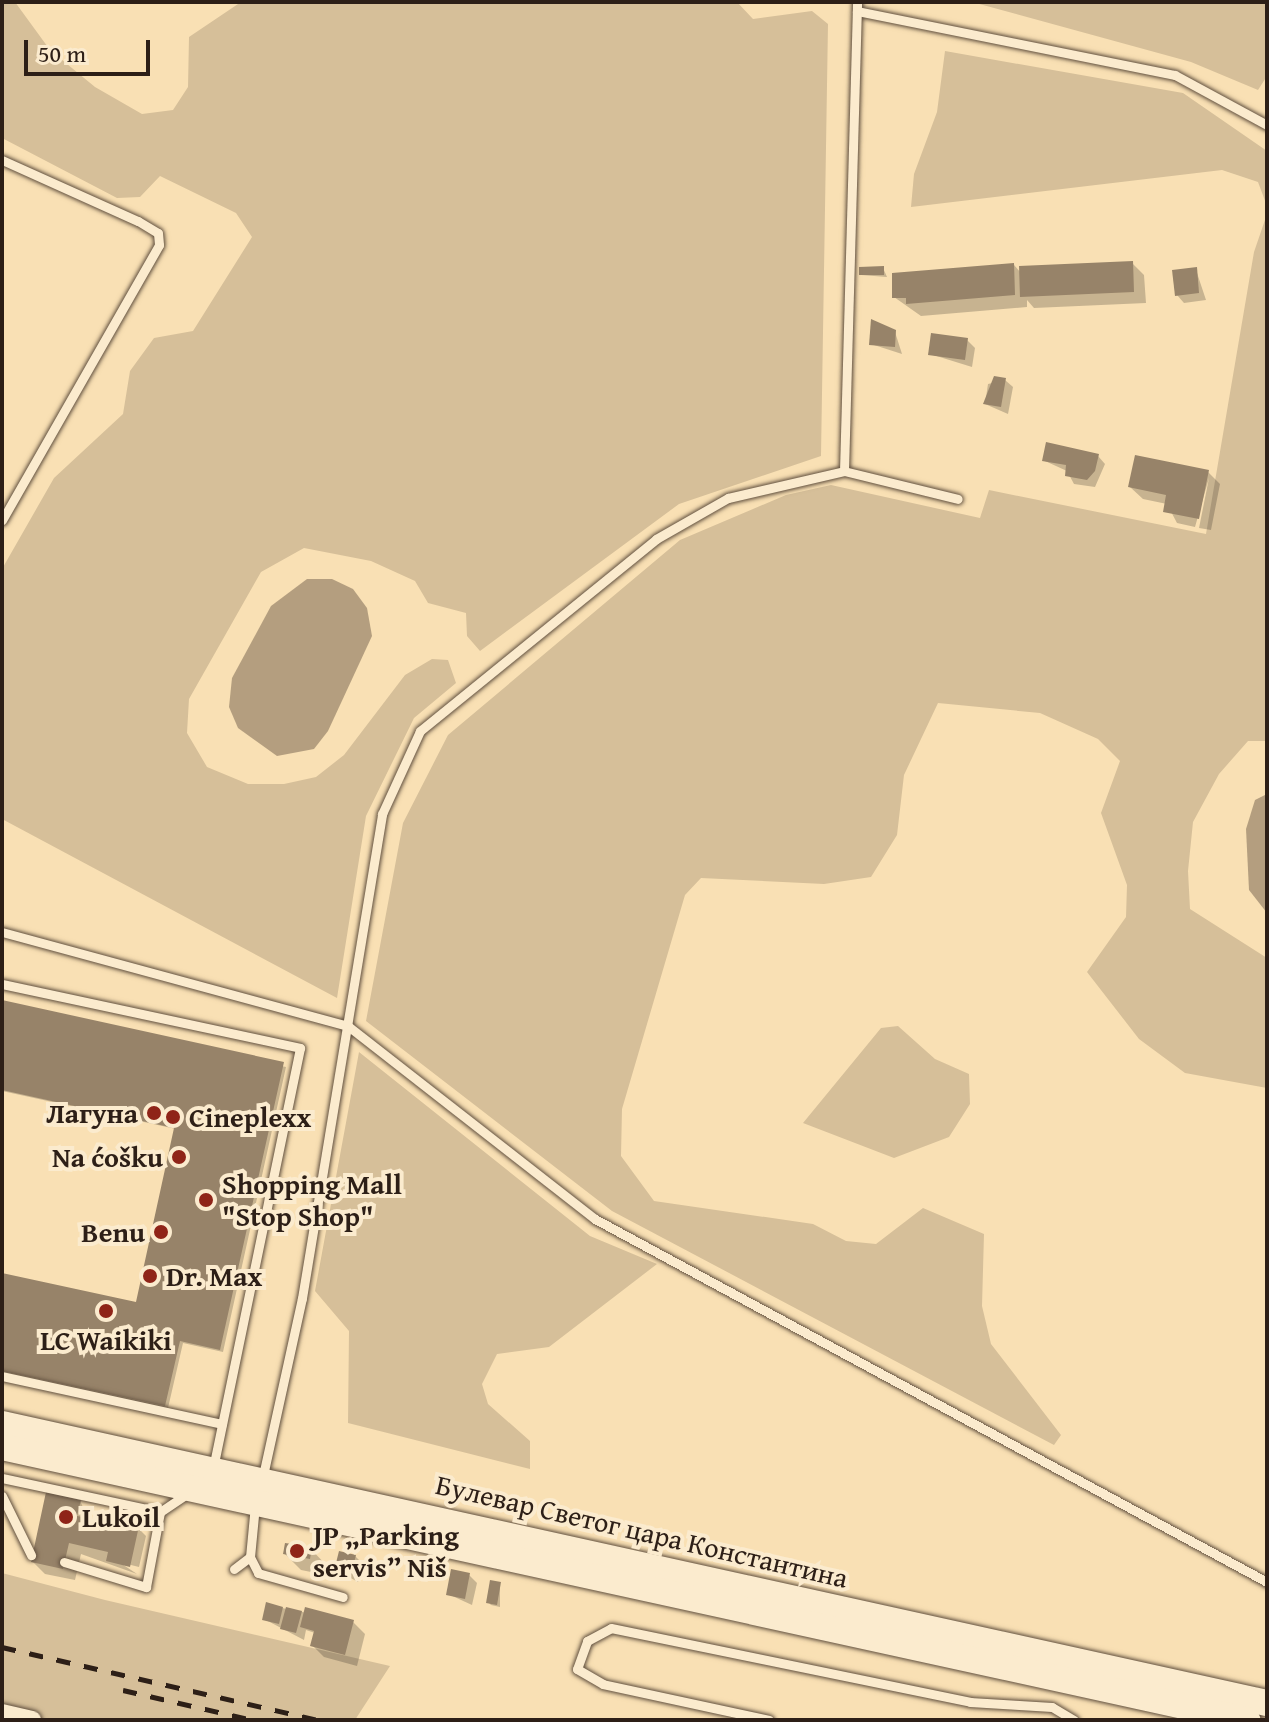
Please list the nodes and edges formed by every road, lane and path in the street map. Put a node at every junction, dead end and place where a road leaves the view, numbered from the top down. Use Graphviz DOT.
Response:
graph roads {
  1 [pos="857,7"];
  2 [pos="1267,125"];
  3 [pos="2,160"];
  4 [pos="844,471"];
  5 [pos="958,499"];
  6 [pos="2,520"];
  7 [pos="2,932"];
  8 [pos="2,984"];
  9 [pos="348,1026"];
  10 [pos="2,1376"];
  11 [pos="2,1424"];
  12 [pos="222,1424"];
  13 [pos="2,1447"];
  14 [pos="213,1470"];
  15 [pos="2,1478"];
  16 [pos="194,1489"];
  17 [pos="259,1490"];
  18 [pos="2,1496"];
  19 [pos="160,1512"];
  20 [pos="31,1555"];
  21 [pos="250,1557"];
  22 [pos="64,1562"];
  23 [pos="234,1569"];
  24 [pos="1267,1582"];
  25 [pos="343,1597"];
  26 [pos="1267,1703"];
  27 [pos="2,1713"];
  28 [pos="32,1720"];
  29 [pos="769,1720"];
  30 [pos="1074,1720"];
  31 [pos="1247,1720"];
  1 -- 2 [label="lane"];
  1 -- 4 [label="lane"];
  3 -- 6 [label="lane"];
  4 -- 5 [label="lane"];
  4 -- 9 [label="lane"];
  7 -- 9 [label="lane"];
  8 -- 12 [label="lane"];
  9 -- 17 [label="lane"];
  9 -- 24 [label="lane"];
  10 -- 12 [label="lane"];
  11 -- 14 [label="main road, Булевар Светог цара Константина"];
  12 -- 14 [label="lane"];
  13 -- 16 [label="main road, Булевар Светог цара Константина"];
  14 -- 17 [label="main road, Булевар Светог цара Константина"];
  15 -- 19 [label="lane"];
  16 -- 17 [label="main road, Булевар Светог цара Константина"];
  16 -- 19 [label="lane"];
  17 -- 21 [label="lane"];
  17 -- 26 [label="main road, Булевар Светог цара Константина"];
  17 -- 31 [label="main road, Булевар Светог цара Константина"];
  18 -- 20 [label="lane"];
  19 -- 22 [label="lane"];
  21 -- 23 [label="lane"];
  21 -- 25 [label="lane"];
  27 -- 28 [label="street"];
  29 -- 30 [label="lane"];
}
